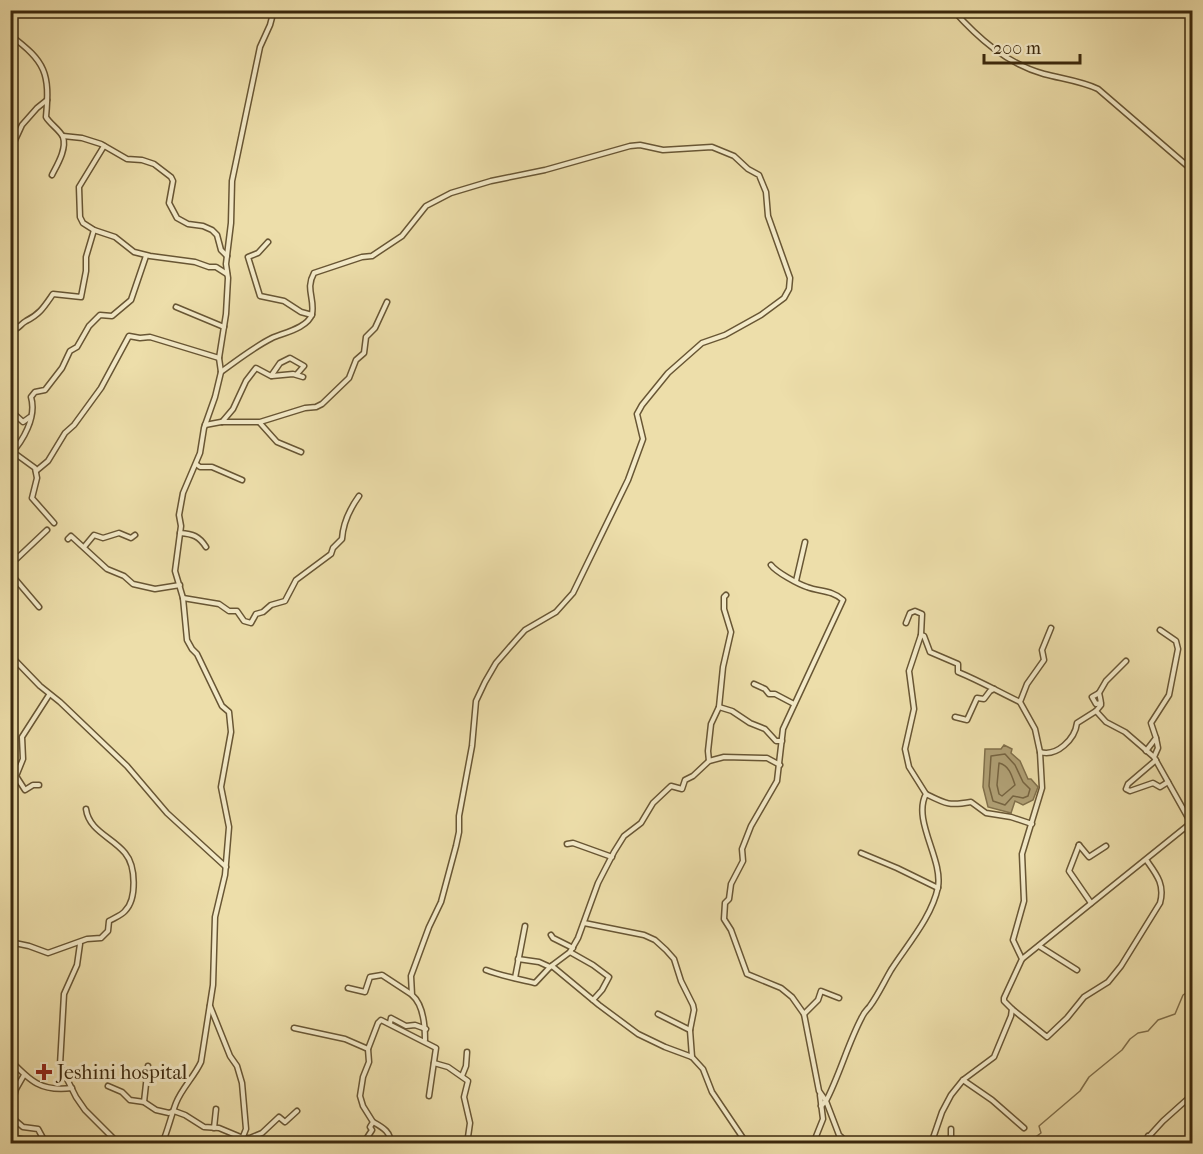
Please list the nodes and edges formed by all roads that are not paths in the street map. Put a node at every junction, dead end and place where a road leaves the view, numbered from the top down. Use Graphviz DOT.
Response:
graph roads {
  1 [pos="274,10"];
  2 [pos="953,10"];
  3 [pos="1185,10"];
  4 [pos="1192,15"];
  5 [pos="10,35"];
  6 [pos="48,99"];
  7 [pos="63,135"];
  8 [pos="104,146"];
  9 [pos="10,151"];
  10 [pos="1192,170"];
  11 [pos="52,175"];
  12 [pos="94,230"];
  13 [pos="268,242"];
  14 [pos="146,256"];
  15 [pos="227,256"];
  16 [pos="227,274"];
  17 [pos="387,303"];
  18 [pos="176,307"];
  19 [pos="312,315"];
  20 [pos="224,327"];
  21 [pos="10,331"];
  22 [pos="219,358"];
  23 [pos="221,372"];
  24 [pos="297,374"];
  25 [pos="271,376"];
  26 [pos="303,377"];
  27 [pos="10,410"];
  28 [pos="31,417"];
  29 [pos="221,422"];
  30 [pos="260,422"];
  31 [pos="205,425"];
  32 [pos="301,452"];
  33 [pos="12,454"];
  34 [pos="196,464"];
  35 [pos="36,471"];
  36 [pos="242,480"];
  37 [pos="358,496"];
  38 [pos="54,523"];
  39 [pos="47,530"];
  40 [pos="180,533"];
  41 [pos="135,534"];
  42 [pos="68,539"];
  43 [pos="805,542"];
  44 [pos="84,547"];
  45 [pos="206,547"];
  46 [pos="10,565"];
  47 [pos="771,565"];
  48 [pos="10,573"];
  49 [pos="796,580"];
  50 [pos="180,585"];
  51 [pos="726,595"];
  52 [pos="183,598"];
  53 [pos="39,607"];
  54 [pos="906,623"];
  55 [pos="1051,628"];
  56 [pos="1160,630"];
  57 [pos="921,635"];
  58 [pos="10,655"];
  59 [pos="1125,661"];
  60 [pos="754,684"];
  61 [pos="994,689"];
  62 [pos="1099,693"];
  63 [pos="49,695"];
  64 [pos="1020,702"];
  65 [pos="1101,703"];
  66 [pos="794,704"];
  67 [pos="718,707"];
  68 [pos="1096,711"];
  69 [pos="955,717"];
  70 [pos="1156,738"];
  71 [pos="782,741"];
  72 [pos="1146,751"];
  73 [pos="1040,752"];
  74 [pos="1155,758"];
  75 [pos="709,761"];
  76 [pos="780,765"];
  77 [pos="10,772"];
  78 [pos="16,776"];
  79 [pos="1168,782"];
  80 [pos="39,785"];
  81 [pos="10,791"];
  82 [pos="926,794"];
  83 [pos="86,809"];
  84 [pos="1192,823"];
  85 [pos="1032,824"];
  86 [pos="567,844"];
  87 [pos="1106,846"];
  88 [pos="861,853"];
  89 [pos="612,857"];
  90 [pos="1147,861"];
  91 [pos="226,867"];
  92 [pos="938,888"];
  93 [pos="1091,903"];
  94 [pos="584,923"];
  95 [pos="525,926"];
  96 [pos="551,935"];
  97 [pos="10,942"];
  98 [pos="80,943"];
  99 [pos="1039,946"];
  100 [pos="572,950"];
  101 [pos="518,959"];
  102 [pos="1022,959"];
  103 [pos="551,967"];
  104 [pos="486,970"];
  105 [pos="1077,970"];
  106 [pos="515,978"];
  107 [pos="348,988"];
  108 [pos="412,995"];
  109 [pos="839,998"];
  110 [pos="593,1000"];
  111 [pos="209,1006"];
  112 [pos="1012,1009"];
  113 [pos="658,1014"];
  114 [pos="804,1014"];
  115 [pos="390,1024"];
  116 [pos="294,1028"];
  117 [pos="426,1029"];
  118 [pos="690,1030"];
  119 [pos="424,1040"];
  120 [pos="368,1050"];
  121 [pos="467,1052"];
  122 [pos="692,1057"];
  123 [pos="10,1060"];
  124 [pos="434,1063"];
  125 [pos="148,1066"];
  126 [pos="24,1075"];
  127 [pos="462,1076"];
  128 [pos="963,1080"];
  129 [pos="108,1086"];
  130 [pos="72,1088"];
  131 [pos="1192,1095"];
  132 [pos="429,1096"];
  133 [pos="144,1102"];
  134 [pos="823,1102"];
  135 [pos="216,1108"];
  136 [pos="174,1111"];
  137 [pos="297,1111"];
  138 [pos="10,1114"];
  139 [pos="373,1122"];
  140 [pos="214,1128"];
  141 [pos="1024,1128"];
  142 [pos="951,1129"];
  143 [pos="10,1137"];
  144 [pos="1148,1137"];
  145 [pos="243,1138"];
  146 [pos="44,1140"];
  147 [pos="19,1141"];
  148 [pos="31,1142"];
  149 [pos="54,1143"];
  150 [pos="120,1143"];
  151 [pos="162,1143"];
  152 [pos="240,1143"];
  153 [pos="363,1143"];
  154 [pos="390,1143"];
  155 [pos="467,1143"];
  156 [pos="747,1143"];
  157 [pos="813,1143"];
  158 [pos="849,1143"];
  159 [pos="932,1143"];
  160 [pos="947,1143"];
  161 [pos="1142,1143"];
  162 [pos="1162,1143"];
  1 -- 15 [label="street"];
  2 -- 10 [label="street"];
  3 -- 4 [label="street"];
  5 -- 6 [label="street"];
  6 -- 7 [label="street"];
  6 -- 9 [label="street"];
  7 -- 8 [label="street"];
  7 -- 11 [label="street"];
  8 -- 12 [label="street"];
  8 -- 15 [label="street"];
  12 -- 14 [label="street"];
  12 -- 21 [label="street"];
  13 -- 19 [label="street"];
  14 -- 16 [label="street"];
  14 -- 28 [label="street"];
  15 -- 16 [label="street"];
  16 -- 20 [label="street"];
  17 -- 30 [label="street"];
  18 -- 20 [label="street"];
  19 -- 23 [label="street"];
  19 -- 108 [label="street"];
  20 -- 22 [label="street"];
  22 -- 23 [label="street"];
  22 -- 35 [label="street"];
  23 -- 31 [label="street"];
  24 -- 25 [label="street"];
  24 -- 25 [label="street"];
  24 -- 26 [label="street"];
  25 -- 29 [label="street"];
  27 -- 28 [label="street"];
  28 -- 33 [label="street"];
  29 -- 30 [label="street"];
  29 -- 31 [label="street"];
  30 -- 32 [label="street"];
  31 -- 34 [label="street"];
  33 -- 35 [label="street"];
  34 -- 36 [label="street"];
  34 -- 40 [label="street"];
  35 -- 38 [label="street"];
  37 -- 52 [label="street"];
  39 -- 46 [label="street"];
  40 -- 45 [label="street"];
  40 -- 50 [label="street"];
  41 -- 44 [label="street"];
  42 -- 44 [label="street"];
  43 -- 49 [label="street"];
  44 -- 50 [label="street"];
  47 -- 49 [label="street"];
  48 -- 53 [label="street"];
  49 -- 66 [label="street"];
  50 -- 52 [label="street"];
  51 -- 67 [label="street"];
  52 -- 91 [label="street"];
  54 -- 57 [label="street"];
  55 -- 64 [label="street"];
  56 -- 70 [label="street"];
  57 -- 61 [label="street"];
  57 -- 82 [label="street"];
  58 -- 63 [label="street"];
  59 -- 62 [label="street"];
  60 -- 66 [label="street"];
  61 -- 64 [label="street"];
  61 -- 69 [label="street"];
  62 -- 65 [label="street"];
  62 -- 65 [label="street"];
  63 -- 78 [label="street"];
  63 -- 91 [label="street"];
  64 -- 73 [label="street"];
  65 -- 68 [label="street"];
  66 -- 71 [label="street"];
  67 -- 71 [label="street"];
  67 -- 75 [label="street"];
  68 -- 72 [label="street"];
  68 -- 73 [label="street"];
  70 -- 72 [label="street"];
  70 -- 74 [label="street"];
  71 -- 76 [label="street"];
  72 -- 74 [label="street"];
  73 -- 85 [label="street"];
  74 -- 79 [label="street"];
  74 -- 79 [label="street"];
  75 -- 76 [label="street"];
  75 -- 89 [label="street"];
  76 -- 114 [label="street"];
  77 -- 78 [label="street"];
  78 -- 80 [label="street"];
  78 -- 81 [label="street"];
  79 -- 84 [label="street"];
  82 -- 85 [label="street"];
  82 -- 92 [label="street"];
  83 -- 98 [label="street"];
  84 -- 90 [label="street"];
  85 -- 102 [label="street"];
  86 -- 89 [label="street"];
  87 -- 93 [label="street"];
  88 -- 92 [label="street"];
  89 -- 94 [label="street"];
  90 -- 93 [label="street"];
  90 -- 112 [label="street"];
  91 -- 111 [label="street"];
  92 -- 134 [label="street"];
  93 -- 99 [label="street"];
  94 -- 100 [label="street"];
  94 -- 118 [label="street"];
  95 -- 101 [label="street"];
  96 -- 100 [label="street"];
  97 -- 98 [label="street"];
  98 -- 130 [label="street"];
  99 -- 102 [label="street"];
  99 -- 105 [label="street"];
  100 -- 103 [label="street"];
  100 -- 110 [label="street"];
  101 -- 103 [label="street"];
  101 -- 106 [label="street"];
  102 -- 112 [label="street"];
  103 -- 106 [label="street"];
  103 -- 110 [label="street"];
  104 -- 106 [label="street"];
  107 -- 108 [label="street"];
  108 -- 117 [label="street"];
  109 -- 114 [label="street"];
  110 -- 122 [label="street"];
  111 -- 136 [label="street"];
  111 -- 145 [label="street"];
  112 -- 128 [label="street"];
  113 -- 118 [label="street"];
  114 -- 134 [label="street"];
  115 -- 117 [label="street"];
  115 -- 119 [label="street"];
  115 -- 120 [label="street"];
  116 -- 120 [label="street"];
  117 -- 119 [label="street"];
  118 -- 122 [label="street"];
  119 -- 124 [label="street"];
  120 -- 139 [label="street"];
  121 -- 127 [label="street"];
  122 -- 156 [label="street"];
  123 -- 126 [label="street"];
  124 -- 127 [label="street"];
  124 -- 132 [label="street"];
  125 -- 133 [label="street"];
  126 -- 130 [label="street"];
  126 -- 138 [label="street"];
  127 -- 155 [label="street"];
  128 -- 141 [label="street"];
  128 -- 159 [label="street"];
  129 -- 133 [label="street"];
  130 -- 150 [label="street"];
  131 -- 144 [label="street"];
  133 -- 136 [label="street"];
  134 -- 157 [label="street"];
  134 -- 158 [label="street"];
  135 -- 140 [label="street"];
  136 -- 140 [label="street"];
  136 -- 151 [label="street"];
  137 -- 145 [label="street"];
  138 -- 146 [label="street"];
  139 -- 153 [label="street"];
  139 -- 154 [label="street"];
  140 -- 145 [label="street"];
  142 -- 160 [label="street"];
  143 -- 147 [label="street"];
  144 -- 161 [label="street"];
  144 -- 162 [label="street"];
  145 -- 152 [label="street"];
  146 -- 148 [label="street"];
  146 -- 149 [label="street"];
  147 -- 148 [label="street"];
}
